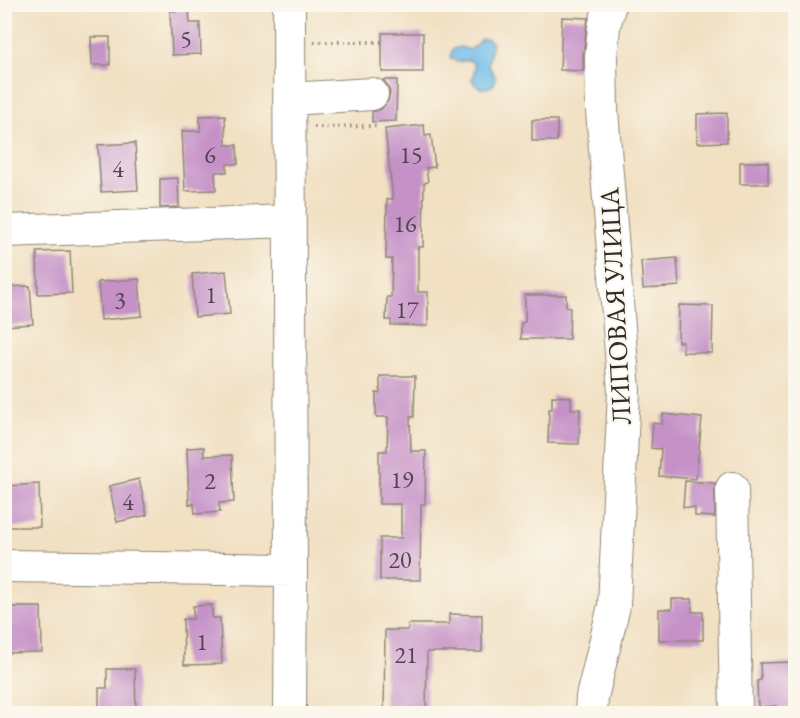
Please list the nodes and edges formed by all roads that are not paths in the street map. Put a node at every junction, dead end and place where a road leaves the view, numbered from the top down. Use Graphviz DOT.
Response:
graph roads {
  1 [pos="290,4"];
  2 [pos="610,4"];
  3 [pos="372,94"];
  4 [pos="289,114"];
  5 [pos="289,221"];
  6 [pos="4,231"];
  7 [pos="732,488"];
  8 [pos="4,566"];
  9 [pos="291,570"];
  10 [pos="290,714"];
  11 [pos="591,714"];
  12 [pos="736,714"];
  1 -- 4 [label="street"];
  2 -- 11 [label="street, ЛИПОВАЯ УЛИЦА"];
  3 -- 4 [label="street"];
  4 -- 5 [label="street"];
  5 -- 6 [label="street"];
  5 -- 9 [label="street"];
  7 -- 12 [label="street"];
  8 -- 9 [label="street"];
  9 -- 10 [label="street"];
}
